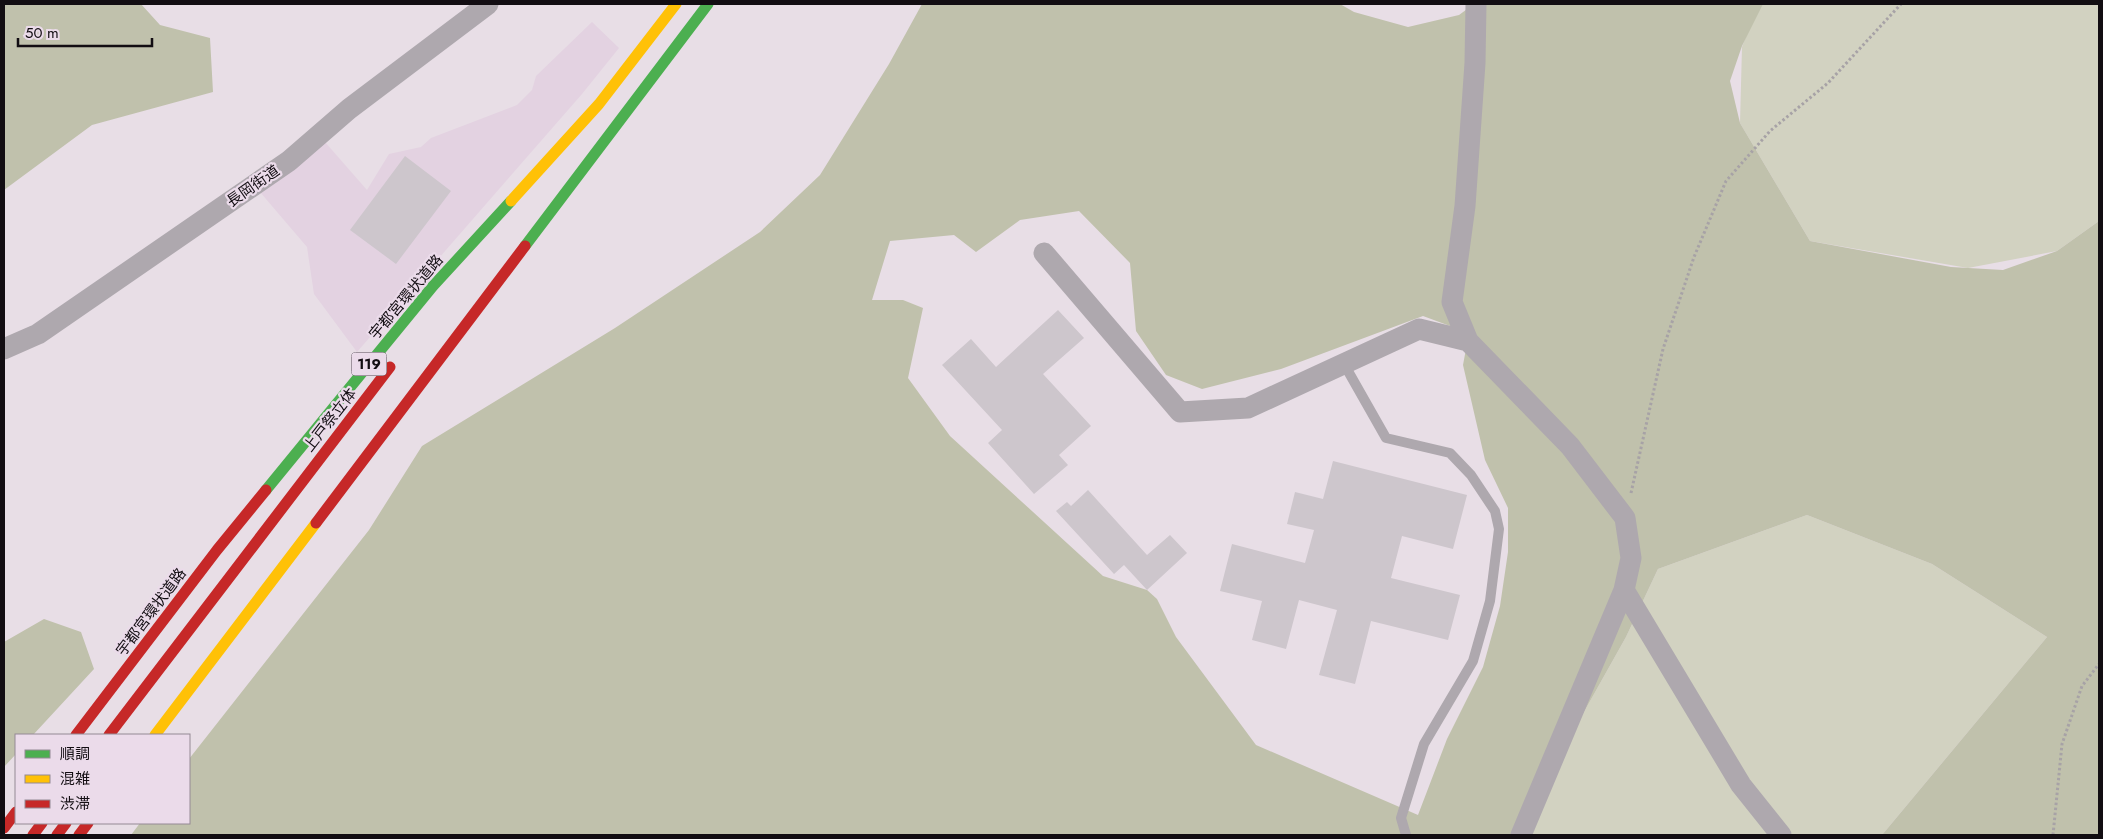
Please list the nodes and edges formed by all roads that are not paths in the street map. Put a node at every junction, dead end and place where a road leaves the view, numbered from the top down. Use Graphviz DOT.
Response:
graph roads {
  1 [pos="488,4"];
  2 [pos="676,4"];
  3 [pos="708,4"];
  4 [pos="1476,4"];
  5 [pos="599,104"];
  6 [pos="613,129"];
  7 [pos="484,248"];
  8 [pos="1044,253"];
  9 [pos="481,285"];
  10 [pos="1468,341"];
  11 [pos="4,349"];
  12 [pos="400,354"];
  13 [pos="1344,364"];
  14 [pos="1624,590"];
  15 [pos="77,734"];
  16 [pos="110,734"];
  17 [pos="156,734"];
  18 [pos="15,813"];
  19 [pos="41,824"];
  20 [pos="65,824"];
  21 [pos="87,824"];
  22 [pos="4,828"];
  23 [pos="33,835"];
  24 [pos="56,835"];
  25 [pos="79,835"];
  26 [pos="1406,835"];
  27 [pos="1521,835"];
  28 [pos="1781,835"];
  1 -- 11 [label="street, 長岡街道"];
  2 -- 5 [label="highway, 宇都宮環状道路 / 119"];
  3 -- 6 [label="highway"];
  4 -- 10 [label="street"];
  5 -- 7 [label="highway, 119"];
  5 -- 15 [label="highway, 宇都宮環状道路 / 119"];
  6 -- 9 [label="highway"];
  6 -- 17 [label="highway"];
  8 -- 13 [label="street"];
  10 -- 13 [label="street"];
  10 -- 14 [label="street"];
  12 -- 16 [label="highway, 上戸祭立体 / 119"];
  13 -- 26 [label="lane"];
  14 -- 27 [label="street"];
  14 -- 28 [label="street"];
  18 -- 22 [label="highway"];
  19 -- 23 [label="highway"];
  20 -- 24 [label="highway"];
  21 -- 25 [label="highway"];
}
